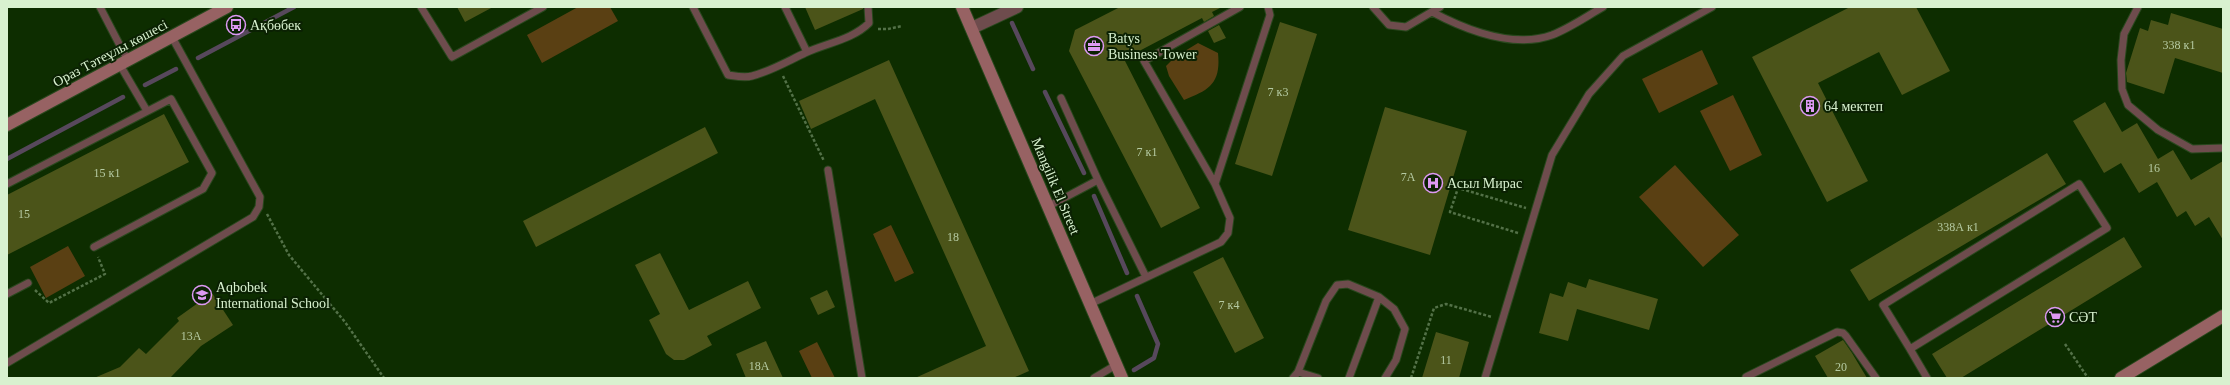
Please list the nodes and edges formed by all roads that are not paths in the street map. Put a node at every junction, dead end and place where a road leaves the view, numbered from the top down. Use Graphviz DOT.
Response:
graph roads {
  1 [pos="100,7"];
  2 [pos="227,7"];
  3 [pos="421,7"];
  4 [pos="543,7"];
  5 [pos="693,7"];
  6 [pos="785,7"];
  7 [pos="868,7"];
  8 [pos="962,7"];
  9 [pos="1017,7"];
  10 [pos="1240,7"];
  11 [pos="1268,7"];
  12 [pos="1373,7"];
  13 [pos="1440,7"];
  14 [pos="1603,7"];
  15 [pos="1712,7"];
  16 [pos="2138,7"];
  17 [pos="1432,12"];
  18 [pos="972,28"];
  19 [pos="172,37"];
  20 [pos="807,52"];
  21 [pos="124,63"];
  22 [pos="1061,98"];
  23 [pos="147,111"];
  24 [pos="7,125"];
  25 [pos="2223,148"];
  26 [pos="828,170"];
  27 [pos="1098,180"];
  28 [pos="7,184"];
  29 [pos="1215,184"];
  30 [pos="1049,206"];
  31 [pos="94,247"];
  32 [pos="1146,278"];
  33 [pos="28,283"];
  34 [pos="7,294"];
  35 [pos="1379,297"];
  36 [pos="1090,304"];
  37 [pos="2223,316"];
  38 [pos="1910,349"];
  39 [pos="7,363"];
  40 [pos="1116,365"];
  41 [pos="1298,372"];
  42 [pos="1746,377"];
  43 [pos="862,378"];
  44 [pos="1094,378"];
  45 [pos="1122,378"];
  46 [pos="1293,378"];
  47 [pos="1318,378"];
  48 [pos="1349,378"];
  49 [pos="1385,378"];
  50 [pos="1485,378"];
  51 [pos="1876,378"];
  52 [pos="1927,378"];
  53 [pos="2121,378"];
  1 -- 21 [label="lane"];
  2 -- 19 [label="street, Ораз Тәтеұлы көшесі"];
  3 -- 4 [label="lane"];
  5 -- 20 [label="lane"];
  6 -- 20 [label="lane"];
  7 -- 20 [label="lane"];
  8 -- 18 [label="street, Mangilik El Street"];
  9 -- 18 [label="street"];
  10 -- 29 [label="lane"];
  11 -- 29 [label="lane"];
  12 -- 17 [label="lane"];
  13 -- 17 [label="lane"];
  14 -- 17 [label="lane"];
  15 -- 50 [label="lane"];
  16 -- 25 [label="lane"];
  18 -- 30 [label="street, Mangilik El Street"];
  19 -- 21 [label="street, Ораз Тәтеұлы көшесі"];
  19 -- 39 [label="lane"];
  21 -- 23 [label="lane"];
  21 -- 24 [label="street, Ораз Тәтеұлы көшесі"];
  22 -- 27 [label="lane"];
  23 -- 28 [label="lane"];
  23 -- 31 [label="lane"];
  26 -- 43 [label="lane"];
  27 -- 30 [label="lane"];
  27 -- 32 [label="lane"];
  29 -- 32 [label="lane"];
  30 -- 36 [label="street, Mangilik El Street"];
  32 -- 36 [label="lane"];
  33 -- 34 [label="lane"];
  35 -- 41 [label="lane"];
  35 -- 48 [label="lane"];
  35 -- 49 [label="lane"];
  36 -- 40 [label="street, Mangilik El Street"];
  37 -- 53 [label="street"];
  38 -- 38 [label="lane"];
  38 -- 52 [label="lane"];
  40 -- 44 [label="lane"];
  40 -- 45 [label="street, Mangilik El Street"];
  41 -- 46 [label="lane"];
  41 -- 47 [label="lane"];
  42 -- 51 [label="lane"];
}
